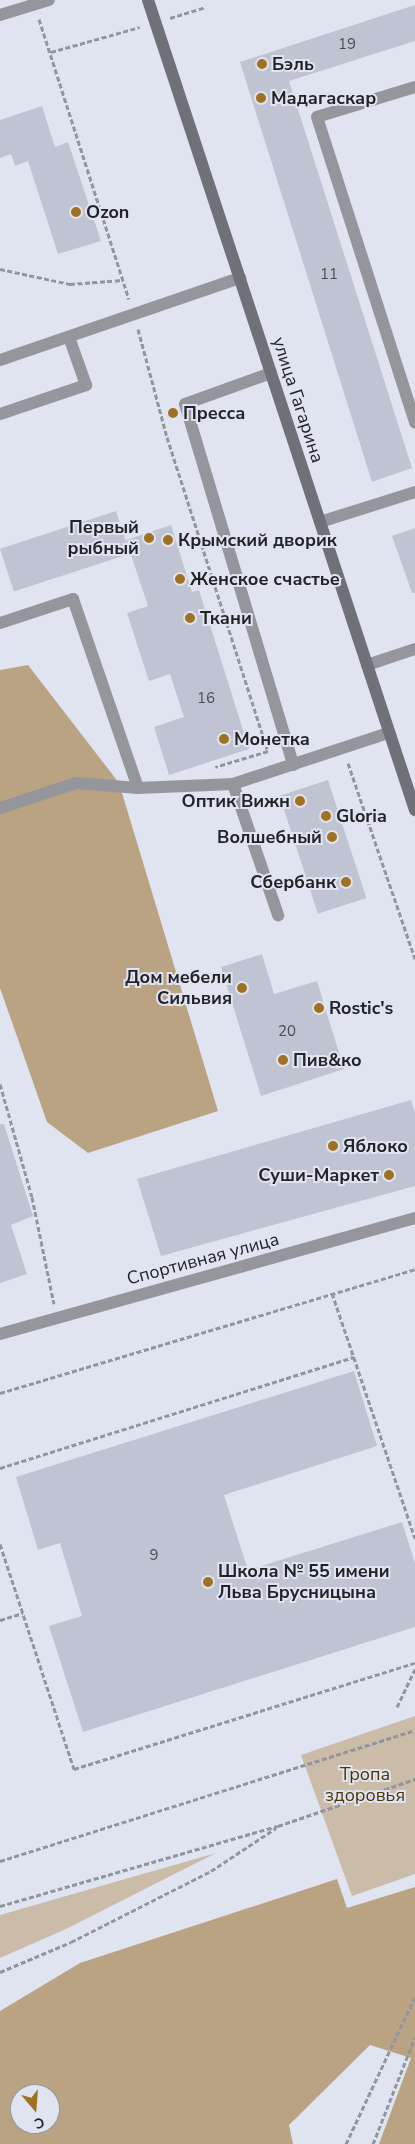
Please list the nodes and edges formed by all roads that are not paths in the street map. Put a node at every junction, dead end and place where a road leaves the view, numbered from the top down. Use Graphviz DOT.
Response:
graph roads {
  1 [pos="49,0"];
  2 [pos="148,0"];
  3 [pos="0,15"];
  4 [pos="415,86"];
  5 [pos="240,278"];
  6 [pos="69,337"];
  7 [pos="0,360"];
  8 [pos="271,374"];
  9 [pos="0,414"];
  10 [pos="415,423"];
  11 [pos="415,492"];
  12 [pos="320,522"];
  13 [pos="0,622"];
  14 [pos="415,649"];
  15 [pos="367,665"];
  16 [pos="388,734"];
  17 [pos="294,765"];
  18 [pos="233,784"];
  19 [pos="138,788"];
  20 [pos="0,808"];
  21 [pos="415,810"];
  22 [pos="278,914"];
  23 [pos="415,1218"];
  24 [pos="0,1334"];
  1 -- 3 [label="street"];
  2 -- 5 [label="street, улица Гагарина"];
  4 -- 10 [label="street"];
  5 -- 6 [label="street"];
  5 -- 8 [label="street, улица Гагарина"];
  6 -- 7 [label="street"];
  6 -- 9 [label="street"];
  8 -- 12 [label="street, улица Гагарина"];
  8 -- 17 [label="street"];
  11 -- 12 [label="street"];
  12 -- 15 [label="street, улица Гагарина"];
  13 -- 19 [label="street"];
  14 -- 15 [label="street"];
  15 -- 16 [label="street, улица Гагарина"];
  16 -- 17 [label="street"];
  16 -- 21 [label="street, улица Гагарина"];
  17 -- 18 [label="street"];
  18 -- 19 [label="street"];
  18 -- 22 [label="street"];
  19 -- 20 [label="street"];
  23 -- 24 [label="street, Спортивная улица"];
}
